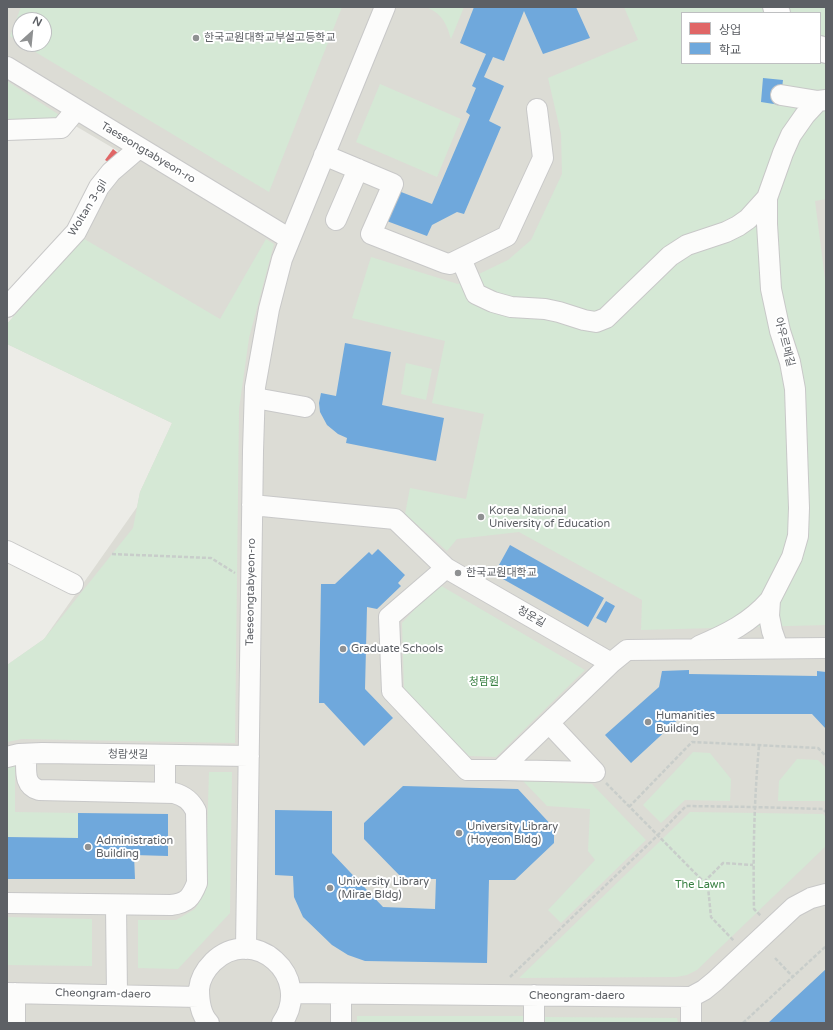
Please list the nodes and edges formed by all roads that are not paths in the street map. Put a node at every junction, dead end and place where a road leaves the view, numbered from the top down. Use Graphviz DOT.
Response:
graph roads {
  1 [pos="385,7"];
  2 [pos="7,67"];
  3 [pos="781,95"];
  4 [pos="822,100"];
  5 [pos="537,109"];
  6 [pos="76,110"];
  7 [pos="7,130"];
  8 [pos="139,148"];
  9 [pos="324,155"];
  10 [pos="358,169"];
  11 [pos="767,198"];
  12 [pos="336,220"];
  13 [pos="290,239"];
  14 [pos="461,259"];
  15 [pos="7,307"];
  16 [pos="255,398"];
  17 [pos="305,407"];
  18 [pos="252,505"];
  19 [pos="7,551"];
  20 [pos="446,568"];
  21 [pos="73,584"];
  22 [pos="770,600"];
  23 [pos="778,648"];
  24 [pos="826,648"];
  25 [pos="690,649"];
  26 [pos="611,663"];
  27 [pos="549,723"];
  28 [pos="26,754"];
  29 [pos="165,755"];
  30 [pos="249,756"];
  31 [pos="7,757"];
  32 [pos="500,770"];
  33 [pos="165,793"];
  34 [pos="826,894"];
  35 [pos="7,903"];
  36 [pos="116,905"];
  37 [pos="246,949"];
  38 [pos="11,993"];
  39 [pos="291,993"];
  40 [pos="341,994"];
  41 [pos="117,995"];
  42 [pos="534,996"];
  43 [pos="199,997"];
  44 [pos="691,997"];
  45 [pos="15,1023"];
  46 [pos="208,1023"];
  47 [pos="282,1023"];
  48 [pos="341,1023"];
  49 [pos="534,1023"];
  50 [pos="691,1023"];
  1 -- 9 [label="street, Taeseongtabyeon-ro"];
  2 -- 6 [label="street, Taeseongtabyeon-ro"];
  3 -- 4 [label="street"];
  4 -- 11 [label="street, 아우르메길"];
  5 -- 14 [label="street"];
  6 -- 7 [label="street"];
  6 -- 8 [label="street, Taeseongtabyeon-ro"];
  8 -- 13 [label="street, Taeseongtabyeon-ro"];
  8 -- 15 [label="street, Woltan 3-gil"];
  9 -- 10 [label="street"];
  9 -- 13 [label="street, Taeseongtabyeon-ro"];
  10 -- 12 [label="street"];
  10 -- 14 [label="street"];
  11 -- 14 [label="street"];
  11 -- 22 [label="street, 아우르메길"];
  13 -- 16 [label="street, Taeseongtabyeon-ro"];
  16 -- 17 [label="street"];
  16 -- 18 [label="street, Taeseongtabyeon-ro"];
  18 -- 20 [label="street, 청운길"];
  18 -- 30 [label="street, Taeseongtabyeon-ro"];
  19 -- 21 [label="street"];
  20 -- 26 [label="street, 청운길"];
  20 -- 32 [label="street"];
  22 -- 23 [label="street, 아우르메길"];
  22 -- 25 [label="street, 아우르메길"];
  23 -- 24 [label="street"];
  23 -- 25 [label="street"];
  25 -- 26 [label="street"];
  26 -- 27 [label="street"];
  27 -- 32 [label="street"];
  27 -- 32 [label="street"];
  28 -- 29 [label="street, 청람샛길"];
  28 -- 31 [label="street, 청람샛길"];
  28 -- 33 [label="street"];
  29 -- 30 [label="street, 청람샛길"];
  29 -- 33 [label="street"];
  30 -- 37 [label="street, Taeseongtabyeon-ro"];
  33 -- 36 [label="street"];
  34 -- 44 [label="street"];
  35 -- 36 [label="street"];
  36 -- 41 [label="street"];
  37 -- 39 [label="street"];
  37 -- 43 [label="street"];
  38 -- 41 [label="street, Cheongram-daero"];
  38 -- 45 [label="street"];
  39 -- 40 [label="street, Cheongram-daero"];
  39 -- 47 [label="street"];
  40 -- 42 [label="street, Cheongram-daero"];
  40 -- 48 [label="street"];
  41 -- 43 [label="street, Cheongram-daero"];
  42 -- 44 [label="street, Cheongram-daero"];
  42 -- 49 [label="street"];
  43 -- 46 [label="street"];
  44 -- 50 [label="street"];
}
